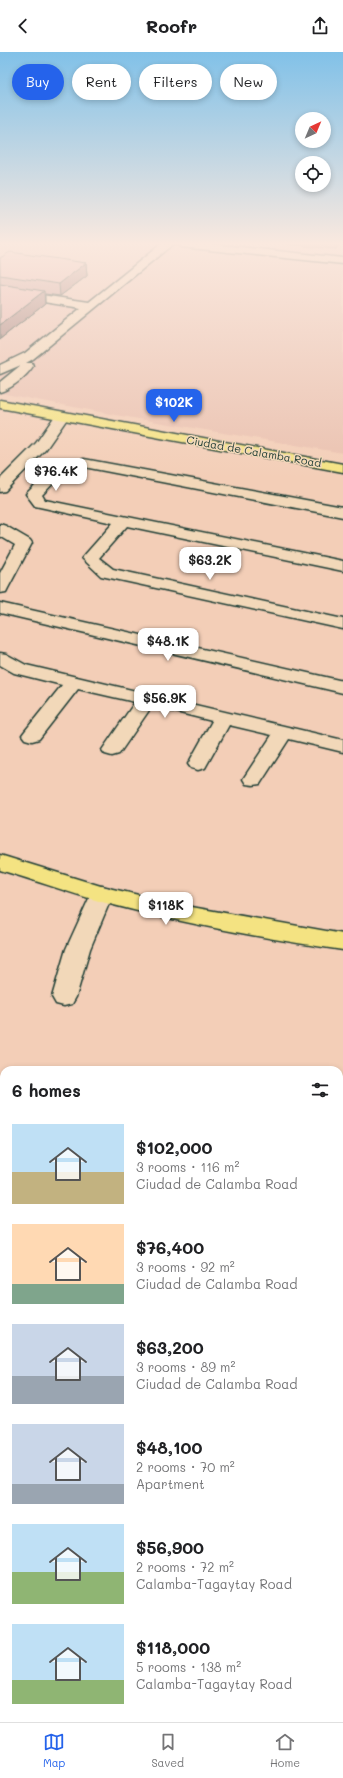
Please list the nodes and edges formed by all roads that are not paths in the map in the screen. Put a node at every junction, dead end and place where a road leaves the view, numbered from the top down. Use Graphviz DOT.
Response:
graph roads {
  1 [pos="72,322"];
  2 [pos="30,356"];
  3 [pos="0,370"];
  4 [pos="0,388"];
  5 [pos="0,404"];
  6 [pos="62,416"];
  7 [pos="343,468"];
  8 [pos="0,488"];
  9 [pos="343,512"];
  10 [pos="123,520"];
  11 [pos="0,529"];
  12 [pos="343,566"];
  13 [pos="0,588"];
  14 [pos="0,608"];
  15 [pos="343,624"];
  16 [pos="0,658"];
  17 [pos="74,682"];
  18 [pos="343,687"];
  19 [pos="147,699"];
  20 [pos="223,717"];
  21 [pos="284,732"];
  22 [pos="32,735"];
  23 [pos="343,746"];
  24 [pos="112,750"];
  25 [pos="198,764"];
  26 [pos="253,779"];
  27 [pos="0,862"];
  28 [pos="102,894"];
  29 [pos="343,942"];
  30 [pos="64,997"];
  1 -- 2 [label="street"];
  2 -- 3 [label="street"];
  2 -- 4 [label="street"];
  5 -- 6 [label="main road, Ciudad de Calamba Road"];
  6 -- 7 [label="main road, Ciudad de Calamba Road"];
  6 -- 8 [label="street"];
  9 -- 10 [label="street"];
  10 -- 12 [label="street"];
  10 -- 15 [label="street"];
  11 -- 13 [label="street"];
  14 -- 18 [label="street"];
  16 -- 17 [label="street"];
  17 -- 19 [label="street"];
  17 -- 22 [label="street"];
  19 -- 20 [label="street"];
  19 -- 24 [label="street"];
  20 -- 21 [label="street"];
  20 -- 25 [label="street"];
  21 -- 23 [label="street"];
  21 -- 26 [label="street"];
  27 -- 28 [label="main road"];
  28 -- 29 [label="main road"];
  28 -- 30 [label="street"];
}
